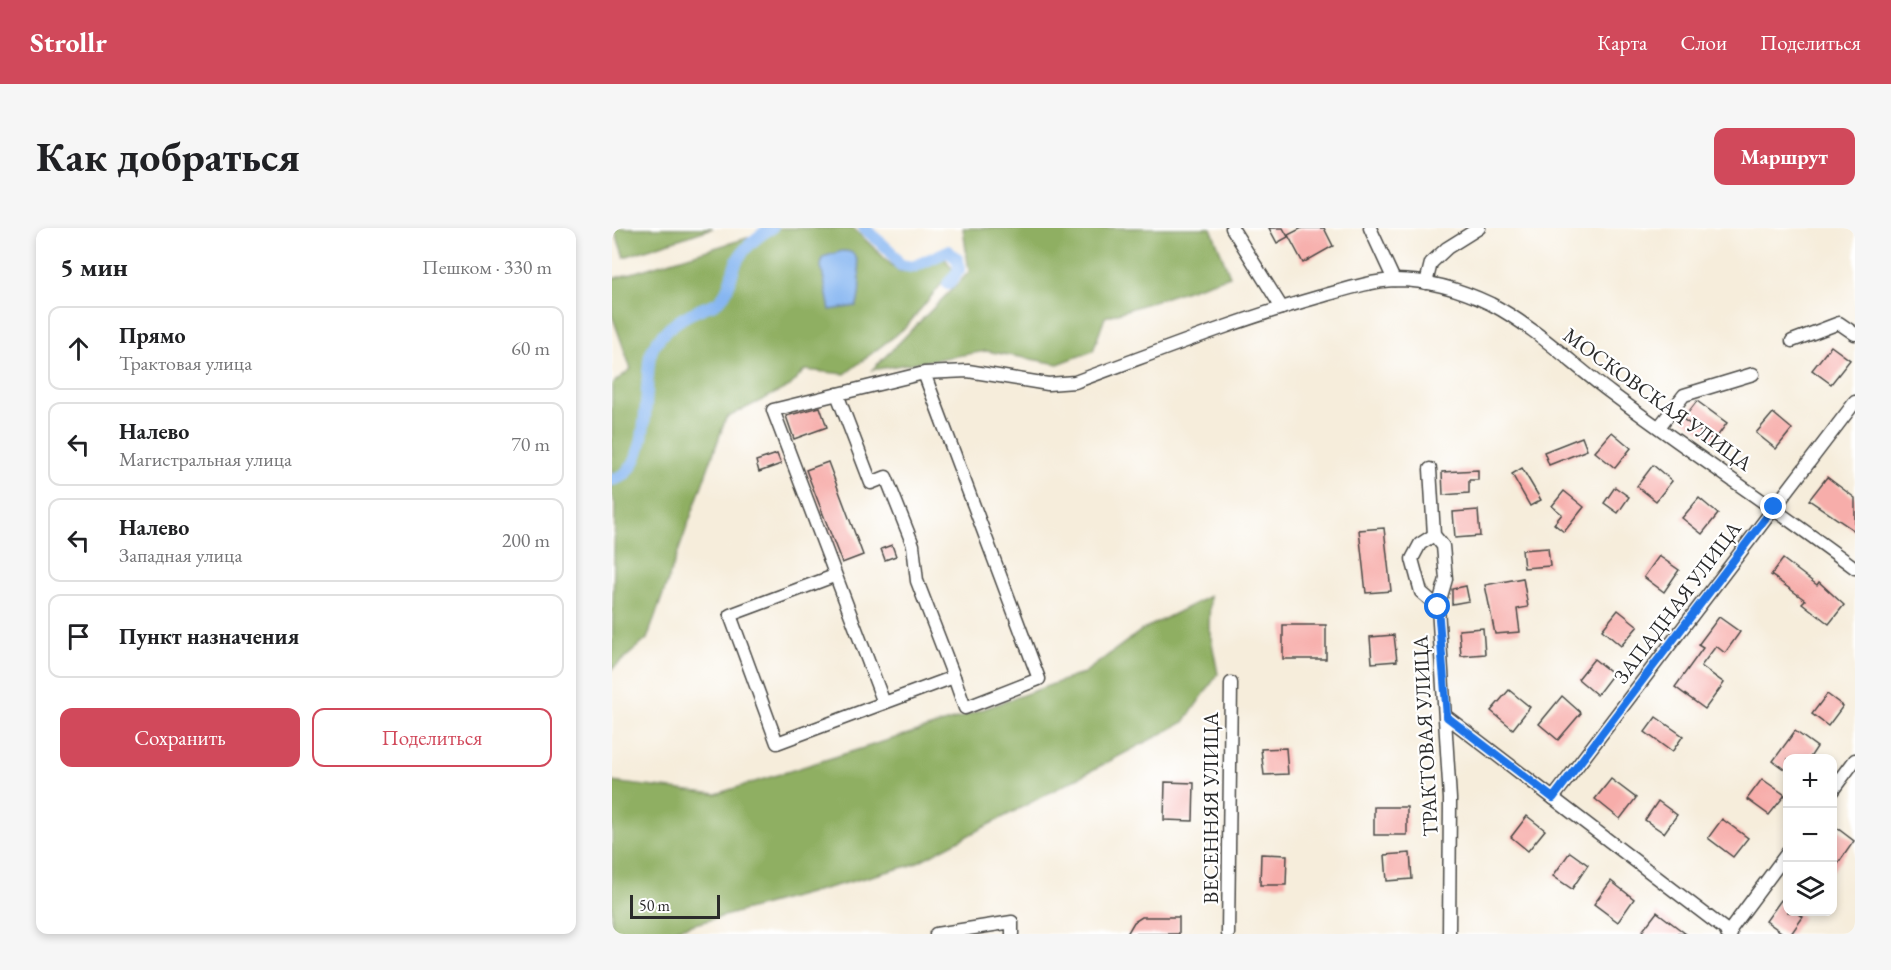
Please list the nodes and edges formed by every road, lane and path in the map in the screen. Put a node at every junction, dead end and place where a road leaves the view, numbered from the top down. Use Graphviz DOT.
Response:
graph roads {
  1 [pos="1232,228"];
  2 [pos="1370,228"];
  3 [pos="1479,228"];
  4 [pos="1394,280"];
  5 [pos="1426,283"];
  6 [pos="1282,308"];
  7 [pos="1855,334"];
  8 [pos="1792,341"];
  9 [pos="924,373"];
  10 [pos="1753,374"];
  11 [pos="837,394"];
  12 [pos="1855,402"];
  13 [pos="1659,427"];
  14 [pos="1430,470"];
  15 [pos="1774,507"];
  16 [pos="1434,535"];
  17 [pos="1855,568"];
  18 [pos="834,576"];
  19 [pos="1438,607"];
  20 [pos="954,677"];
  21 [pos="1231,683"];
  22 [pos="884,703"];
  23 [pos="1447,717"];
  24 [pos="1855,760"];
  25 [pos="1837,785"];
  26 [pos="1553,798"];
  27 [pos="1783,859"];
  28 [pos="1012,928"];
  29 [pos="1729,933"];
  30 [pos="936,934"];
  31 [pos="1228,934"];
  32 [pos="1449,934"];
  1 -- 6 [label="street"];
  2 -- 4 [label="street"];
  3 -- 5 [label="street"];
  4 -- 5 [label="street, МОСКОВСКАЯ УЛИЦА"];
  4 -- 6 [label="street, МОСКОВСКАЯ УЛИЦА"];
  5 -- 13 [label="street, МОСКОВСКАЯ УЛИЦА"];
  6 -- 9 [label="street, МОСКОВСКАЯ УЛИЦА"];
  7 -- 8 [label="street"];
  9 -- 11 [label="street, МОСКОВСКАЯ УЛИЦА"];
  9 -- 20 [label="street"];
  10 -- 13 [label="street"];
  11 -- 18 [label="street, МОСКОВСКАЯ УЛИЦА"];
  11 -- 20 [label="street"];
  12 -- 15 [label="street, ЗАПАДНАЯ УЛИЦА"];
  13 -- 15 [label="street, МОСКОВСКАЯ УЛИЦА"];
  14 -- 16 [label="street, ТРАКТОВАЯ УЛИЦА"];
  15 -- 17 [label="street, МОСКОВСКАЯ УЛИЦА"];
  15 -- 26 [label="street, ЗАПАДНАЯ УЛИЦА"];
  16 -- 19 [label="street, ТРАКТОВАЯ УЛИЦА"];
  16 -- 19 [label="street"];
  18 -- 22 [label="street"];
  18 -- 22 [label="street"];
  19 -- 23 [label="street, ТРАКТОВАЯ УЛИЦА"];
  20 -- 22 [label="street"];
  21 -- 31 [label="street, ВЕСЕННЯЯ УЛИЦА"];
  23 -- 26 [label="street"];
  23 -- 32 [label="street, ТРАКТОВАЯ УЛИЦА"];
  24 -- 25 [label="street"];
  26 -- 29 [label="street"];
  27 -- 29 [label="street"];
  28 -- 30 [label="street"];
}
